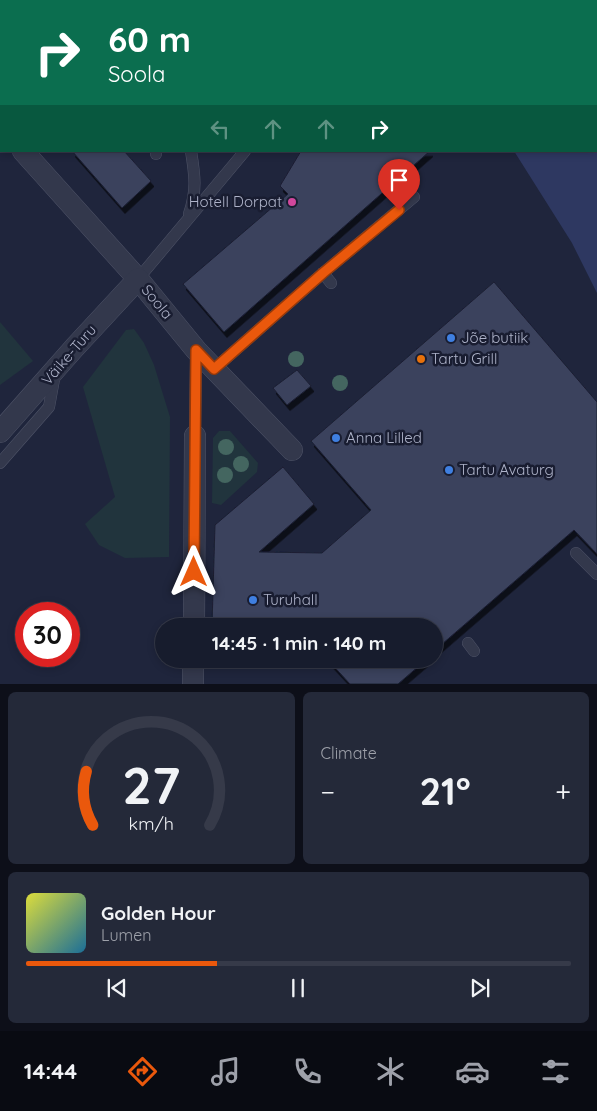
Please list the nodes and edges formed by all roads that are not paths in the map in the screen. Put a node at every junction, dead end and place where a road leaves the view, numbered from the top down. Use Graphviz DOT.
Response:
graph roads {
  1 [pos="24,152"];
  2 [pos="191,152"];
  3 [pos="244,152"];
  4 [pos="414,197"];
  5 [pos="185,222"];
  6 [pos="323,273"];
  7 [pos="138,279"];
  8 [pos="331,283"];
  9 [pos="196,350"];
  10 [pos="214,369"];
  11 [pos="56,370"];
  12 [pos="0,432"];
  13 [pos="195,436"];
  14 [pos="292,450"];
  15 [pos="0,463"];
  16 [pos="576,553"];
  17 [pos="597,574"];
  18 [pos="194,618"];
  19 [pos="194,668"];
  20 [pos="193,684"];
  1 -- 7 [label="street, Soola"];
  2 -- 5 [label="lane"];
  3 -- 5 [label="lane"];
  4 -- 6 [label="lane"];
  5 -- 7 [label="lane"];
  6 -- 8 [label="lane"];
  6 -- 10 [label="lane"];
  7 -- 9 [label="street, Soola"];
  7 -- 11 [label="street, Väike-Turu"];
  9 -- 10 [label="street, Soola"];
  9 -- 13 [label="lane"];
  10 -- 14 [label="street, Soola"];
  11 -- 12 [label="street, Väike-Turu"];
  11 -- 15 [label="lane"];
  13 -- 18 [label="street"];
  16 -- 17 [label="lane"];
  19 -- 20 [label="street"];
}
